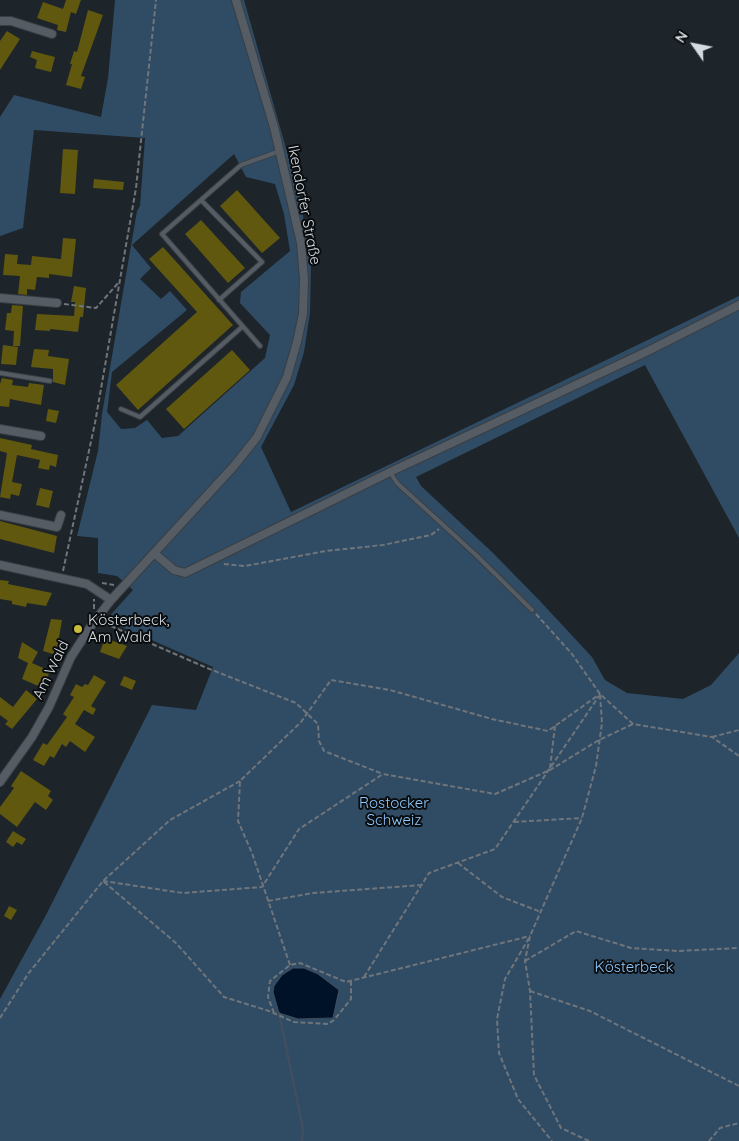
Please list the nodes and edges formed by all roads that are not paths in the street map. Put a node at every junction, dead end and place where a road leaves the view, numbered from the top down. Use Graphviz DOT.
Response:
graph roads {
  1 [pos="236,0"];
  2 [pos="0,21"];
  3 [pos="52,34"];
  4 [pos="280,151"];
  5 [pos="201,200"];
  6 [pos="0,298"];
  7 [pos="219,300"];
  8 [pos="57,303"];
  9 [pos="739,304"];
  10 [pos="242,327"];
  11 [pos="260,346"];
  12 [pos="0,373"];
  13 [pos="50,381"];
  14 [pos="121,409"];
  15 [pos="0,429"];
  16 [pos="41,436"];
  17 [pos="390,472"];
  18 [pos="0,515"];
  19 [pos="61,515"];
  20 [pos="154,553"];
  21 [pos="0,565"];
  22 [pos="111,600"];
  23 [pos="532,610"];
  24 [pos="0,782"];
  1 -- 4 [label="street, Ikendorfer Straße"];
  2 -- 3 [label="street"];
  4 -- 5 [label="lane"];
  4 -- 20 [label="street, Ikendorfer Straße"];
  5 -- 7 [label="lane"];
  5 -- 7 [label="lane"];
  6 -- 8 [label="street"];
  7 -- 10 [label="lane"];
  9 -- 17 [label="street"];
  10 -- 11 [label="lane"];
  10 -- 14 [label="lane"];
  12 -- 13 [label="lane"];
  15 -- 16 [label="street"];
  17 -- 20 [label="street"];
  17 -- 23 [label="lane"];
  18 -- 19 [label="street"];
  20 -- 22 [label="street, Am Wald"];
  21 -- 22 [label="street"];
  22 -- 24 [label="street, Am Wald"];
}
